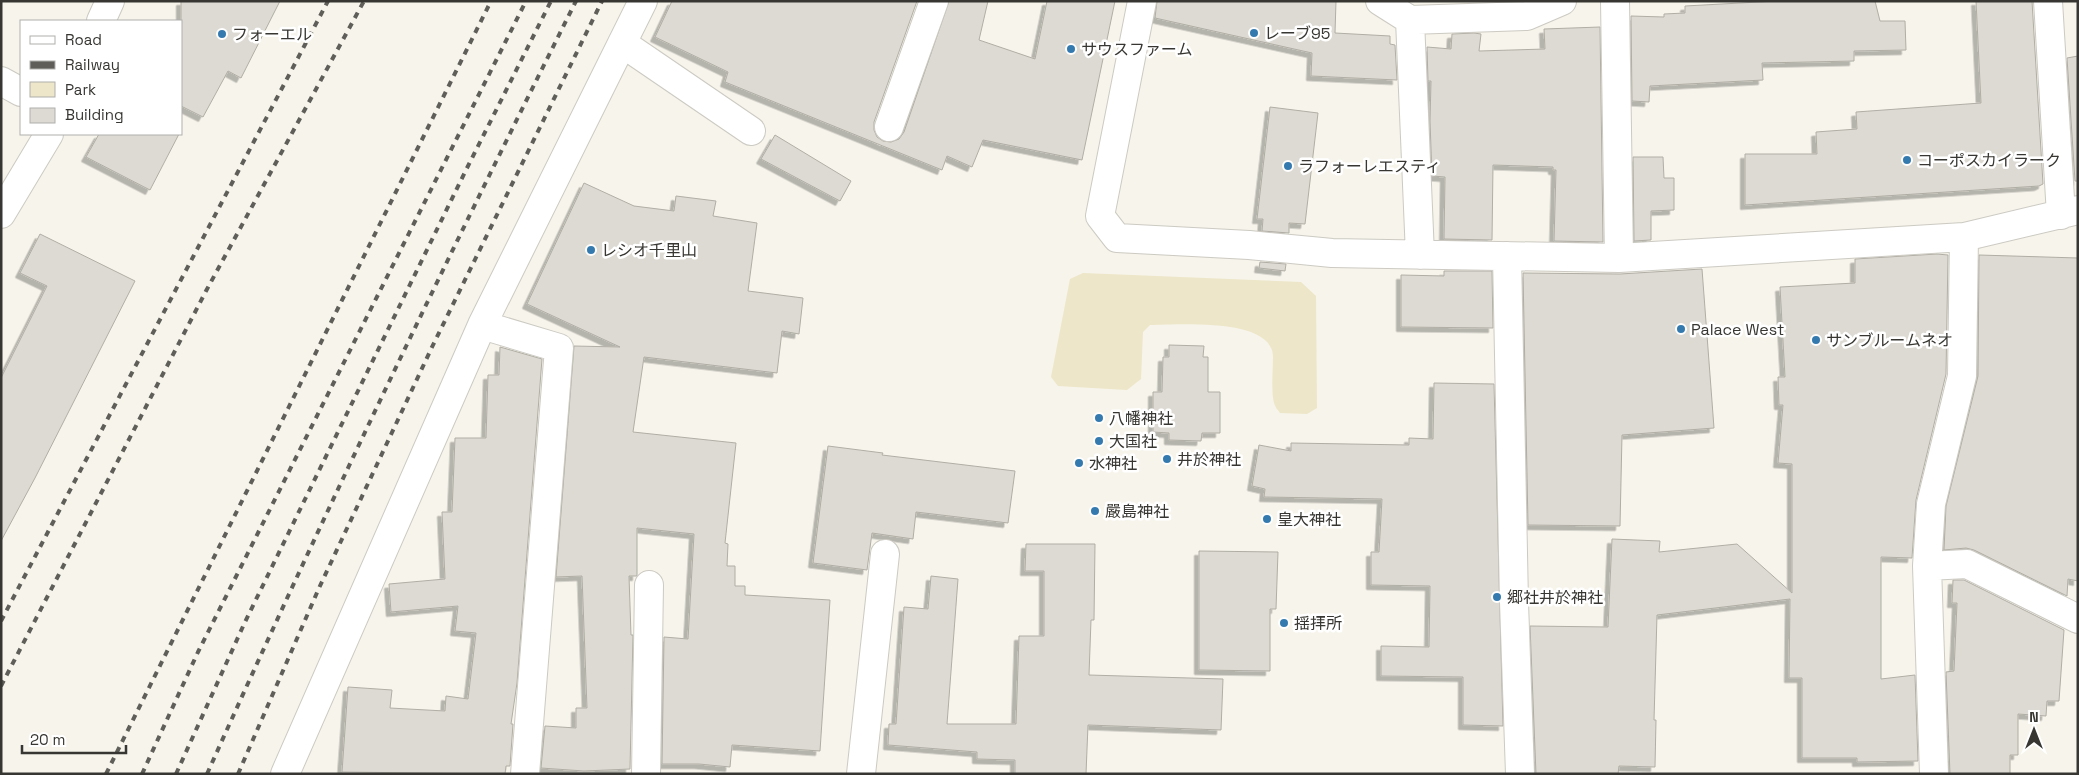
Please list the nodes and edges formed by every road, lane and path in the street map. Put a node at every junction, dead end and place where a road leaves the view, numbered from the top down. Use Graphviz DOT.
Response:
graph roads {
  1 [pos="110,1"];
  2 [pos="643,1"];
  3 [pos="934,1"];
  4 [pos="1142,1"];
  5 [pos="1380,1"];
  6 [pos="1562,1"];
  7 [pos="1615,1"];
  8 [pos="2048,1"];
  9 [pos="102,20"];
  10 [pos="1410,20"];
  11 [pos="622,43"];
  12 [pos="1,81"];
  13 [pos="20,91"];
  14 [pos="889,127"];
  15 [pos="751,131"];
  16 [pos="48,135"];
  17 [pos="2070,213"];
  18 [pos="1,214"];
  19 [pos="1964,237"];
  20 [pos="1420,254"];
  21 [pos="1507,256"];
  22 [pos="1619,258"];
  23 [pos="482,324"];
  24 [pos="885,554"];
  25 [pos="1927,566"];
  26 [pos="649,585"];
  27 [pos="2078,619"];
  28 [pos="285,774"];
  29 [pos="525,774"];
  30 [pos="646,774"];
  31 [pos="861,774"];
  32 [pos="1520,774"];
  33 [pos="1934,774"];
  1 -- 9 [label="street"];
  2 -- 11 [label="street"];
  3 -- 14 [label="street"];
  4 -- 20 [label="street"];
  5 -- 10 [label="street"];
  6 -- 10 [label="street"];
  7 -- 22 [label="street"];
  8 -- 17 [label="street"];
  10 -- 20 [label="street"];
  11 -- 15 [label="street"];
  11 -- 23 [label="street"];
  12 -- 13 [label="street"];
  16 -- 18 [label="street"];
  17 -- 19 [label="street"];
  19 -- 22 [label="street"];
  19 -- 25 [label="street"];
  20 -- 21 [label="street"];
  21 -- 22 [label="street"];
  21 -- 32 [label="street"];
  23 -- 28 [label="street"];
  23 -- 29 [label="street"];
  24 -- 31 [label="street"];
  25 -- 27 [label="street"];
  25 -- 33 [label="street"];
  26 -- 30 [label="street"];
}
